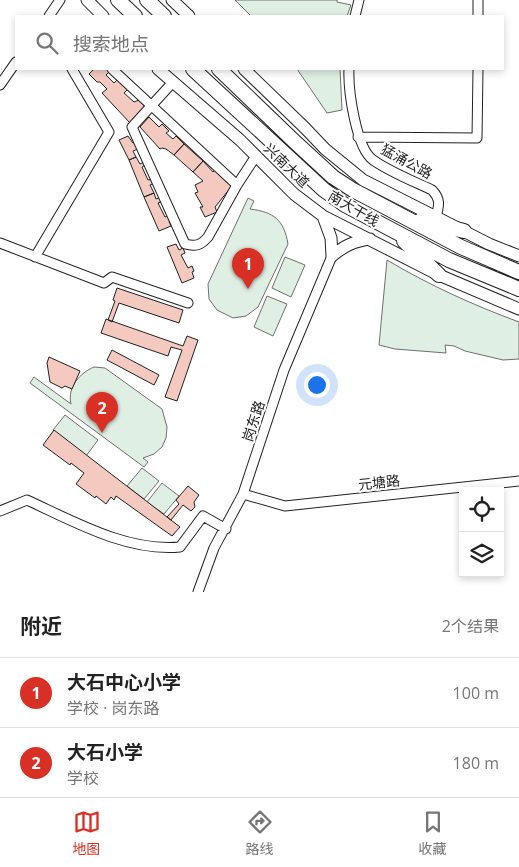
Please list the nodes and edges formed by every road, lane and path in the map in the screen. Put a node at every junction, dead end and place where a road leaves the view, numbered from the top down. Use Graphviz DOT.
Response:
graph roads {
  1 [pos="60,0"];
  2 [pos="87,0"];
  3 [pos="118,0"];
  4 [pos="147,0"];
  5 [pos="172,0"];
  6 [pos="359,0"];
  7 [pos="478,0"];
  8 [pos="50,15"];
  9 [pos="102,15"];
  10 [pos="135,15"];
  11 [pos="163,15"];
  12 [pos="188,15"];
  13 [pos="355,15"];
  14 [pos="478,15"];
  15 [pos="15,63"];
  16 [pos="73,70"];
  17 [pos="113,70"];
  18 [pos="159,70"];
  19 [pos="193,70"];
  20 [pos="220,70"];
  21 [pos="245,70"];
  22 [pos="349,70"];
  23 [pos="478,70"];
  24 [pos="173,82"];
  25 [pos="0,85"];
  26 [pos="152,106"];
  27 [pos="358,137"];
  28 [pos="256,156"];
  29 [pos="237,184"];
  30 [pos="395,213"];
  31 [pos="323,216"];
  32 [pos="436,217"];
  33 [pos="388,227"];
  34 [pos="464,231"];
  35 [pos="370,239"];
  36 [pos="0,243"];
  37 [pos="332,256"];
  38 [pos="519,256"];
  39 [pos="35,258"];
  40 [pos="519,272"];
  41 [pos="440,275"];
  42 [pos="519,289"];
  43 [pos="188,304"];
  44 [pos="519,309"];
  45 [pos="519,481"];
  46 [pos="243,494"];
  47 [pos="0,511"];
  48 [pos="226,529"];
  49 [pos="198,592"];
  1 -- 8 [label="street"];
  2 -- 9 [label="main road"];
  3 -- 10 [label="highway"];
  4 -- 11 [label="highway"];
  5 -- 12 [label="main road"];
  6 -- 13 [label="street"];
  7 -- 14 [label="street"];
  15 -- 25 [label="street"];
  16 -- 39 [label="street"];
  17 -- 26 [label="street"];
  18 -- 24 [label="main road, 兴南大道"];
  19 -- 33 [label="highway, 南大干线"];
  20 -- 30 [label="highway, 南大干线"];
  21 -- 32 [label="main road"];
  22 -- 27 [label="street, 猛涌公路"];
  23 -- 27 [label="street"];
  24 -- 26 [label="street"];
  24 -- 28 [label="main road, 兴南大道"];
  26 -- 29 [label="street"];
  26 -- 29 [label="street"];
  27 -- 32 [label="street, 猛涌公路"];
  28 -- 29 [label="street"];
  28 -- 31 [label="main road, 兴南大道"];
  30 -- 34 [label="highway"];
  30 -- 40 [label="highway, 南大干线"];
  31 -- 35 [label="main road, 兴南大道"];
  31 -- 37 [label="main road"];
  32 -- 34 [label="main road"];
  33 -- 41 [label="highway"];
  33 -- 42 [label="highway, 南大干线"];
  34 -- 38 [label="main road"];
  35 -- 37 [label="main road"];
  35 -- 41 [label="main road, 兴南大道"];
  36 -- 39 [label="street"];
  37 -- 46 [label="street, 岗东路"];
  39 -- 43 [label="street"];
  41 -- 44 [label="main road, 兴南大道"];
  45 -- 46 [label="street, 元塘路"];
  46 -- 48 [label="street, 岗东路"];
  47 -- 48 [label="street"];
  48 -- 49 [label="street, 岗东路"];
}
